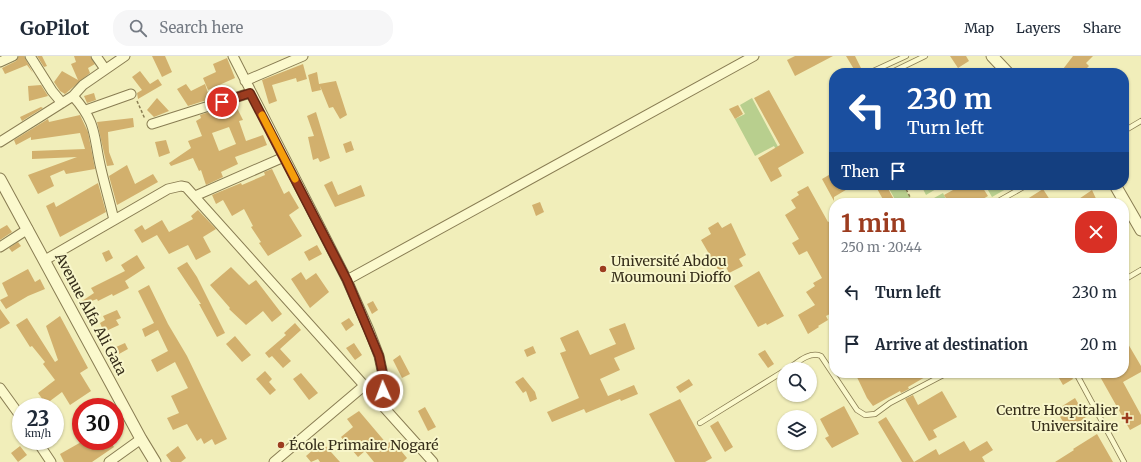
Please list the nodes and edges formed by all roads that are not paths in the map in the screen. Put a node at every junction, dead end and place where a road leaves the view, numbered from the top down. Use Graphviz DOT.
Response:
graph roads {
  1 [pos="13,56"];
  2 [pos="30,56"];
  3 [pos="96,56"];
  4 [pos="125,56"];
  5 [pos="233,56"];
  6 [pos="303,56"];
  7 [pos="754,56"];
  8 [pos="906,56"];
  9 [pos="925,56"];
  10 [pos="992,56"];
  11 [pos="0,62"];
  12 [pos="880,68"];
  13 [pos="900,68"];
  14 [pos="1003,68"];
  15 [pos="105,70"];
  16 [pos="245,81"];
  17 [pos="250,93"];
  18 [pos="131,94"];
  19 [pos="73,96"];
  20 [pos="62,103"];
  21 [pos="86,110"];
  22 [pos="1141,121"];
  23 [pos="152,124"];
  24 [pos="1129,128"];
  25 [pos="0,142"];
  26 [pos="284,158"];
  27 [pos="0,179"];
  28 [pos="1018,190"];
  29 [pos="195,196"];
  30 [pos="1004,198"];
  31 [pos="1129,209"];
  32 [pos="114,220"];
  33 [pos="28,229"];
  34 [pos="1141,230"];
  35 [pos="0,247"];
  36 [pos="45,260"];
  37 [pos="1141,270"];
  38 [pos="1129,277"];
  39 [pos="347,280"];
  40 [pos="799,362"];
  41 [pos="829,368"];
  42 [pos="777,375"];
  43 [pos="836,378"];
  44 [pos="938,378"];
  45 [pos="1079,378"];
  46 [pos="365,385"];
  47 [pos="0,388"];
  48 [pos="381,403"];
  49 [pos="12,405"];
  50 [pos="700,423"];
  51 [pos="141,439"];
  52 [pos="43,450"];
  53 [pos="287,459"];
  54 [pos="51,462"];
  55 [pos="109,462"];
  56 [pos="155,462"];
  57 [pos="274,462"];
  58 [pos="433,462"];
  59 [pos="1124,462"];
  1 -- 11 [label="street"];
  2 -- 20 [label="street"];
  3 -- 15 [label="street"];
  4 -- 15 [label="street"];
  5 -- 16 [label="street"];
  6 -- 16 [label="street"];
  7 -- 39 [label="street"];
  8 -- 12 [label="lane"];
  9 -- 13 [label="lane"];
  10 -- 14 [label="street"];
  15 -- 19 [label="street"];
  16 -- 17 [label="street"];
  17 -- 23 [label="street"];
  17 -- 26 [label="street"];
  18 -- 21 [label="street"];
  19 -- 20 [label="street"];
  19 -- 21 [label="street"];
  20 -- 25 [label="street"];
  21 -- 32 [label="street"];
  22 -- 24 [label="lane"];
  26 -- 29 [label="street"];
  26 -- 39 [label="street"];
  27 -- 33 [label="street, Avenue Alfa Ali Gata"];
  28 -- 30 [label="lane"];
  29 -- 32 [label="street"];
  29 -- 46 [label="street"];
  31 -- 34 [label="street"];
  32 -- 36 [label="street"];
  33 -- 35 [label="street"];
  33 -- 36 [label="street, Avenue Alfa Ali Gata"];
  36 -- 51 [label="street, Avenue Alfa Ali Gata"];
  37 -- 38 [label="lane"];
  39 -- 48 [label="street"];
  40 -- 41 [label="lane"];
  42 -- 50 [label="lane"];
  43 -- 44 [label="lane"];
  45 -- 59 [label="lane"];
  46 -- 48 [label="street"];
  46 -- 53 [label="street"];
  47 -- 49 [label="street"];
  48 -- 58 [label="street"];
  51 -- 55 [label="street"];
  51 -- 56 [label="street, Avenue Alfa Ali Gata"];
  52 -- 54 [label="street"];
  53 -- 57 [label="street"];
}
